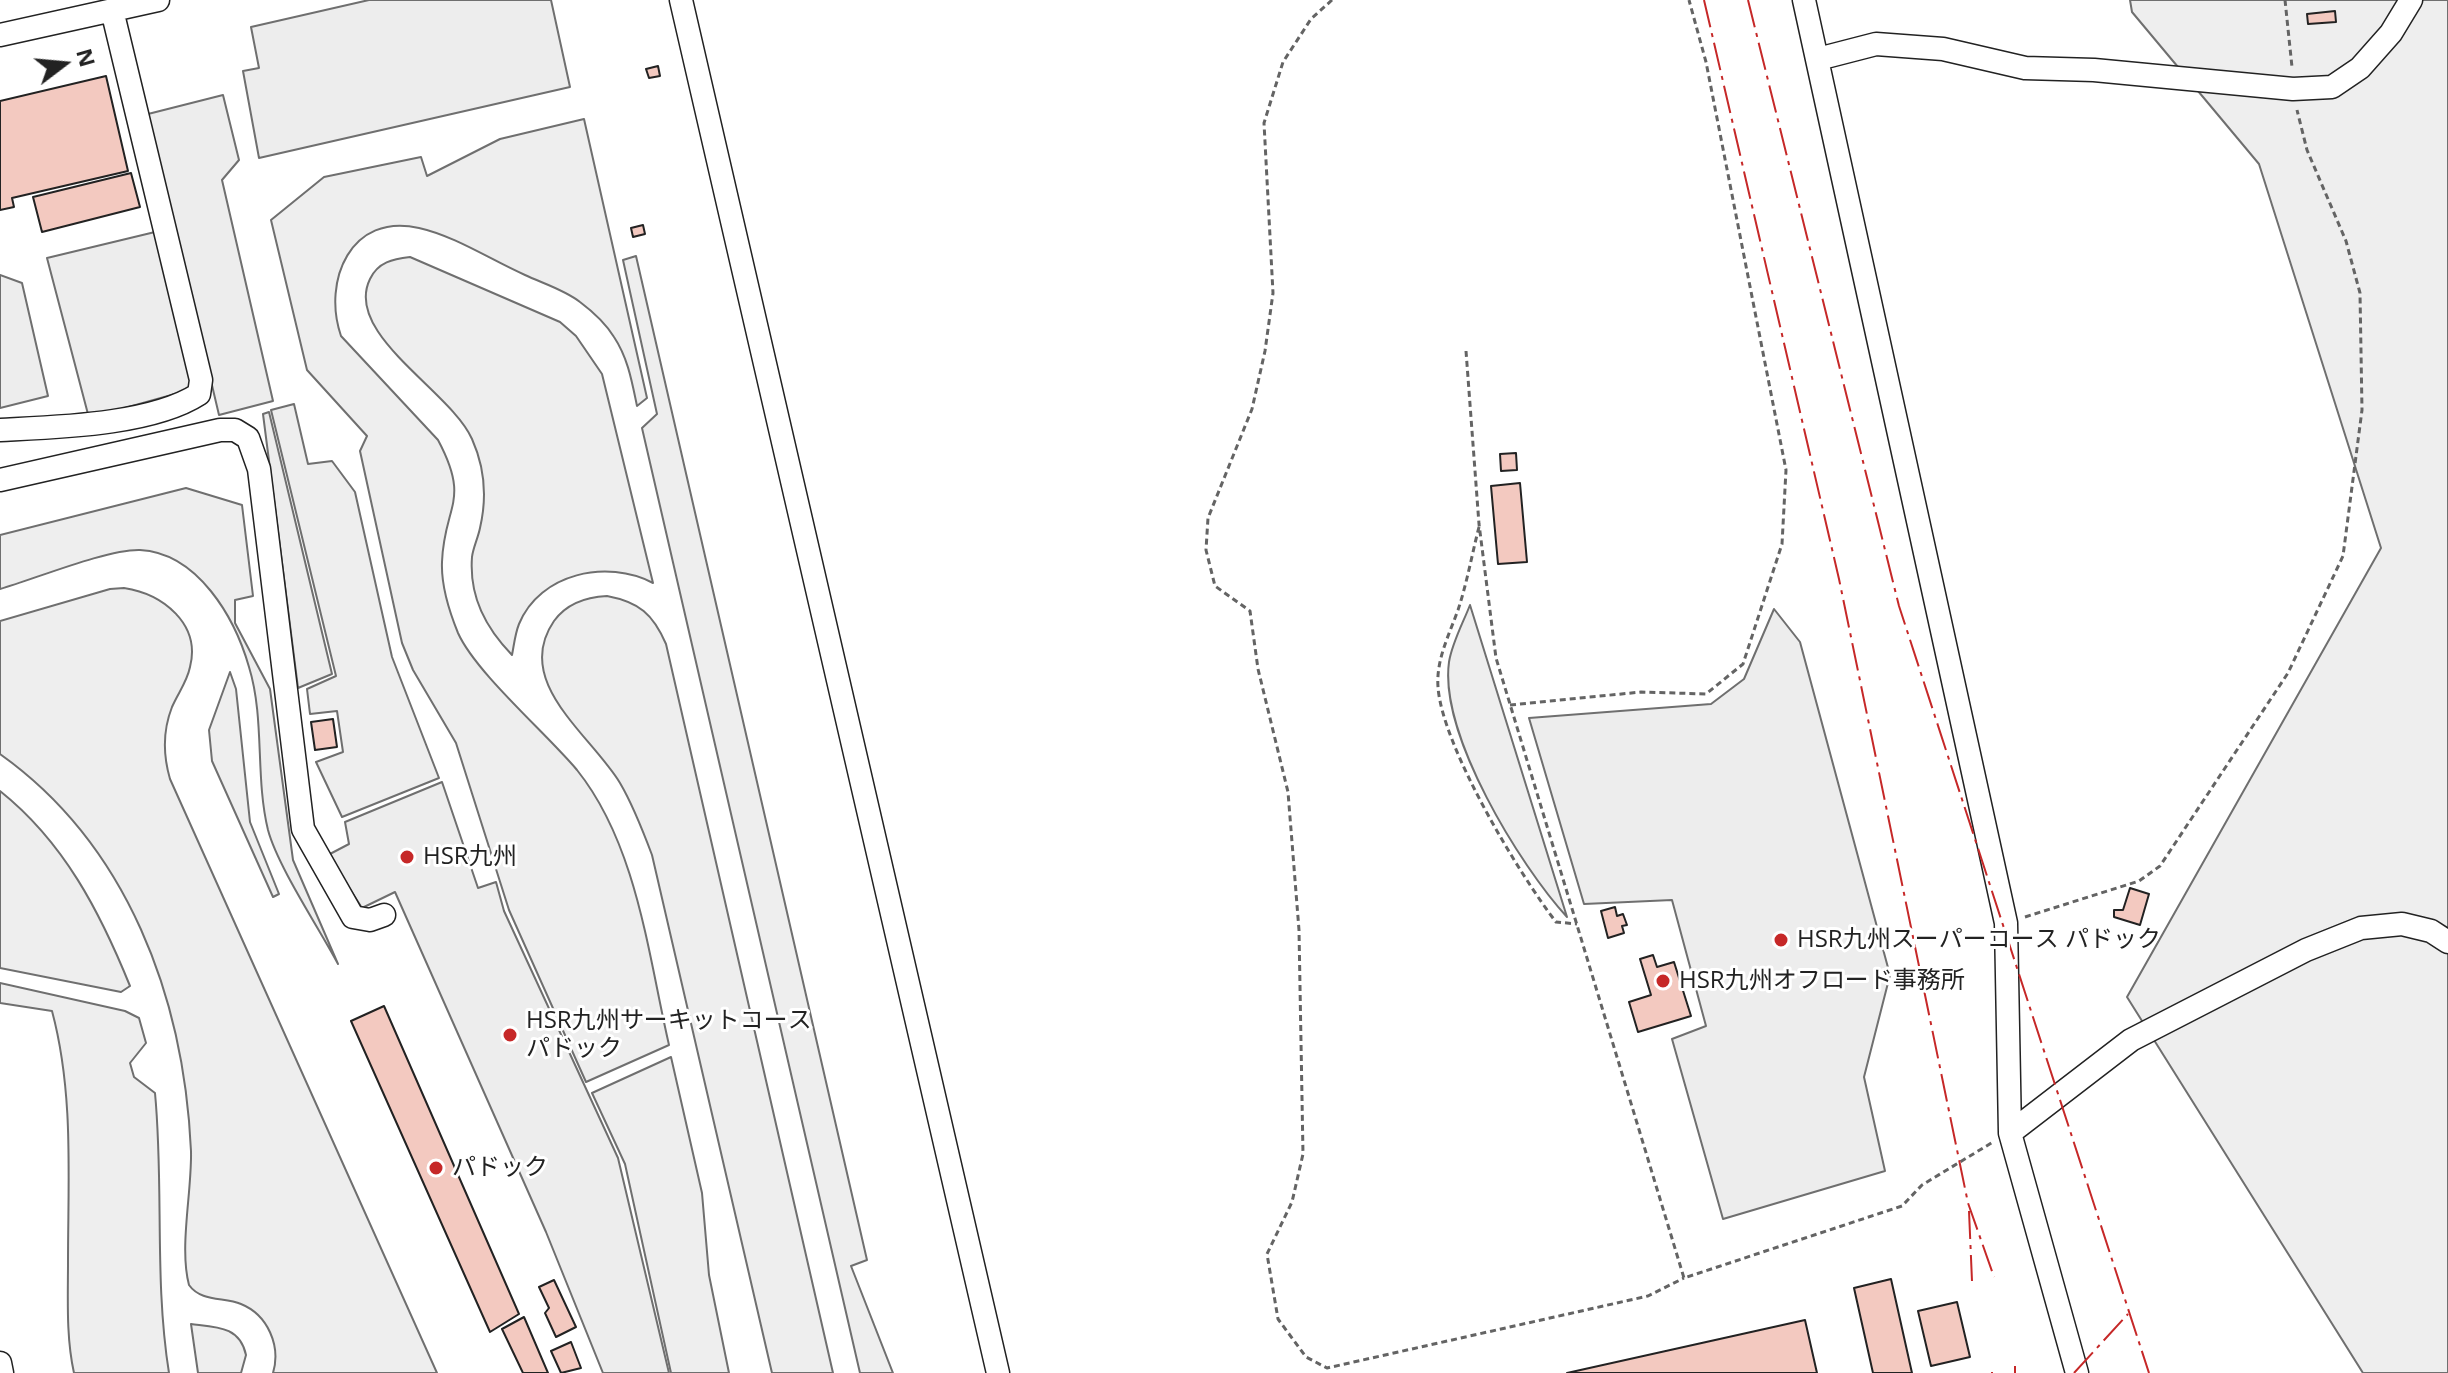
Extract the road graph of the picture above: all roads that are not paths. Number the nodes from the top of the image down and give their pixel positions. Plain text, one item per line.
1 (158, 0) edge
2 (681, 0) edge
3 (1804, 0) edge
4 (2411, 0) edge
5 (112, 10) junction
6 (0, 35) edge
7 (1818, 59) junction
8 (0, 430) edge
9 (0, 480) edge
10 (384, 915) dead end
11 (2448, 942) edge
12 (2010, 1133) junction
13 (0, 1363) edge
14 (2, 1373) edge
15 (998, 1373) edge
16 (2077, 1373) edge

1 - 5 street
2 - 15 street
3 - 7 street
4 - 7 street
5 - 6 street
5 - 8 street
7 - 12 street
9 - 10 street
11 - 12 street
12 - 16 street
13 - 14 street

